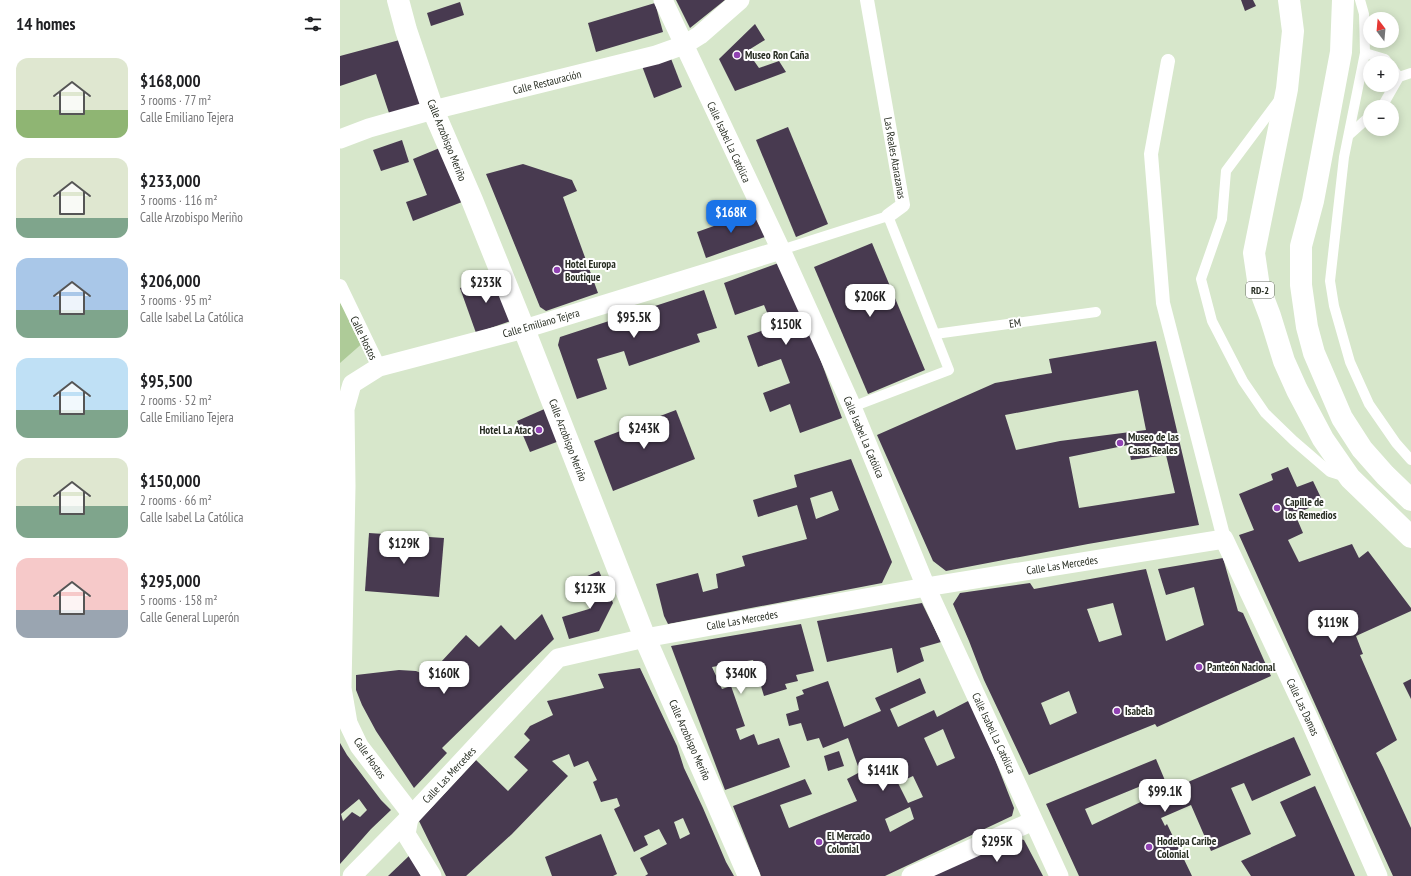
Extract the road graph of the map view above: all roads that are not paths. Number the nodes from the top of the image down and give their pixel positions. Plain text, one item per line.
1 (398, 0) edge
2 (663, 0) edge
3 (740, 0) edge
4 (867, 0) edge
5 (1289, 0) edge
6 (1343, 0) edge
7 (1360, 0) edge
8 (684, 46) junction
9 (1365, 53) junction
10 (1375, 56) edge
11 (1168, 61) dead end
12 (1411, 73) edge
13 (1399, 77) edge
14 (1287, 89) junction
15 (433, 110) junction
16 (1363, 122) edge
17 (1350, 134) junction
18 (340, 139) edge
19 (888, 216) junction
20 (781, 250) junction
21 (340, 286) edge
22 (1096, 312) dead end
23 (524, 329) junction
24 (935, 334) junction
25 (379, 367) junction
26 (852, 407) junction
27 (345, 409) joint
28 (1411, 460) edge
29 (1350, 478) junction
30 (343, 488) edge
31 (1411, 500) edge
32 (1411, 537) edge
33 (1224, 539) junction
34 (926, 587) junction
35 (645, 638) junction
36 (409, 818) junction
37 (1033, 821) junction
38 (352, 876) edge
39 (432, 876) edge
40 (749, 876) edge
41 (911, 876) edge
42 (1059, 876) edge
43 (1378, 876) edge

1 - 15 main road, Calle Arzobispo Meriño
2 - 8 street, Calle Isabel La Católica
3 - 8 street, Calle Restauración
4 - 19 street, Las Reales Atarazanas
5 - 14 main road, RD-2
6 - 31 main road
7 - 9 lane
8 - 15 street, Calle Restauración
8 - 20 street, Calle Isabel La Católica
9 - 10 lane
9 - 17 lane
11 - 33 street
12 - 13 lane
14 - 29 main road, RD-2
14 - 29 lane
15 - 18 street, Calle Restauración
15 - 23 main road, Calle Arzobispo Meriño
16 - 17 lane
17 - 28 lane
19 - 20 lane
19 - 24 lane
20 - 23 street, Calle Emiliano Tejera
20 - 26 street, Calle Isabel La Católica
21 - 25 street, Calle Hostos
22 - 24 lane, EM
23 - 25 street, Calle Emiliano Tejera
23 - 35 main road, Calle Arzobispo Meriño
24 - 26 lane
25 - 27 street, Calle Emiliano Tejera
26 - 34 street, Calle Isabel La Católica
27 - 30 street, Calle Hostos
29 - 32 main road, RD-2
30 - 36 street, Calle Hostos
33 - 34 street, Calle Las Mercedes
33 - 43 street, Calle Las Damas
34 - 35 street, Calle Las Mercedes
34 - 37 street, Calle Isabel La Católica
35 - 36 street, Calle Las Mercedes
35 - 40 main road, Calle Arzobispo Meriño
36 - 38 street, Calle Las Mercedes
36 - 39 street, Calle Hostos
37 - 41 street
37 - 42 street, Calle Isabel La Católica

